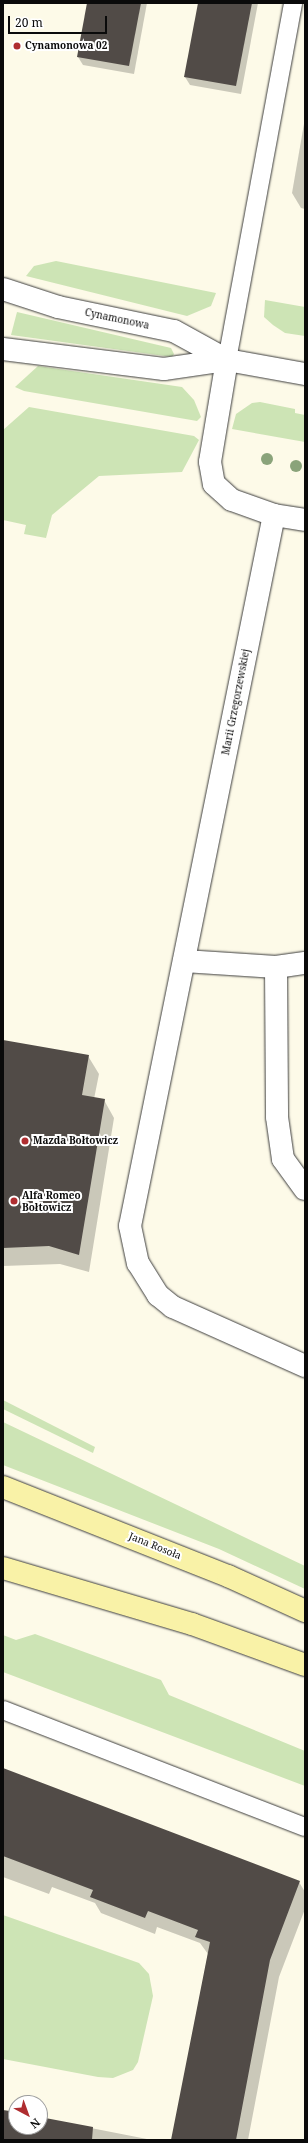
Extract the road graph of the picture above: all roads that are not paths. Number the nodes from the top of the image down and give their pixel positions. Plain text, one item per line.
1 (293, 3) edge
2 (3, 289) edge
3 (3, 349) edge
4 (226, 360) junction
5 (305, 374) edge
6 (274, 515) junction
7 (305, 520) edge
8 (184, 961) junction
9 (305, 963) edge
10 (276, 967) junction
11 (305, 1189) edge
12 (305, 1366) edge
13 (3, 1486) edge
14 (3, 1568) edge
15 (305, 1611) edge
16 (305, 1665) edge
17 (3, 1710) edge
18 (305, 1827) edge

1 - 4 lane
2 - 4 street, Cynamonowa
3 - 4 street, Cynamonowa
4 - 5 street, Cynamonowa
4 - 6 street
6 - 7 street
6 - 8 street, Marii Grzegorzewskiej
8 - 10 street
8 - 12 street, Marii Grzegorzewskiej
9 - 10 street
10 - 11 street
13 - 15 main road, Jana Rosoła
14 - 16 main road
17 - 18 lane

